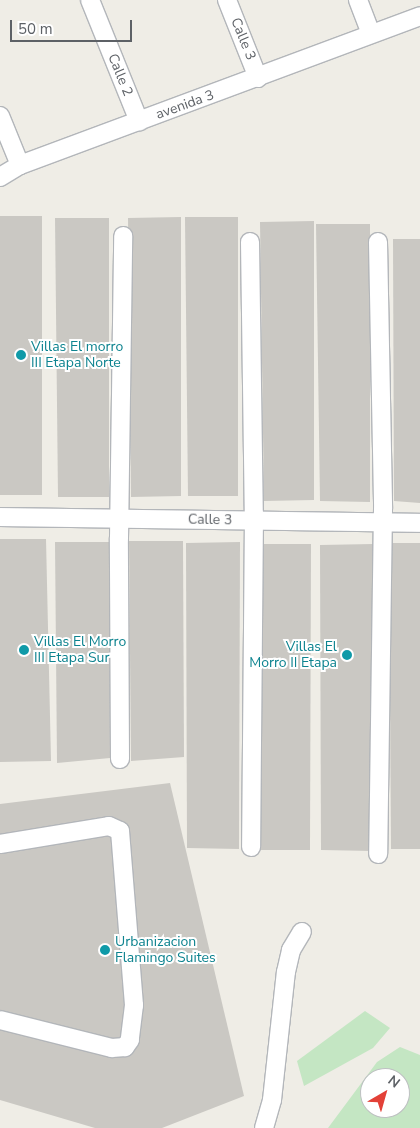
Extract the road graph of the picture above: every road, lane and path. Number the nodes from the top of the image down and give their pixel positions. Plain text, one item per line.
1 (90, 0) edge
2 (227, 0) edge
3 (358, 0) edge
4 (420, 16) edge
5 (370, 32) junction
6 (258, 78) junction
7 (0, 116) edge
8 (139, 121) junction
9 (20, 165) junction
10 (0, 177) edge
11 (123, 236) dead end
12 (250, 242) dead end
13 (378, 242) dead end
14 (0, 517) edge
15 (119, 519) junction
16 (254, 520) junction
17 (382, 523) junction
18 (420, 524) edge
19 (120, 759) dead end
20 (0, 844) edge
21 (251, 847) dead end
22 (378, 854) dead end
23 (302, 932) dead end
24 (0, 1020) edge
25 (264, 1128) edge

1 - 8 street, Calle 2
2 - 6 street, Calle 3
3 - 5 street
4 - 5 street, avenida 3
5 - 6 street, avenida 3
6 - 8 street, avenida 3
7 - 9 street
8 - 9 street, avenida 3
9 - 10 street, avenida 3
11 - 15 street
12 - 16 street
13 - 17 street
14 - 15 street, Calle 3
15 - 16 street, Calle 3
15 - 19 street
16 - 17 street, Calle 3
16 - 21 street
17 - 18 street, Calle 3
17 - 22 street
20 - 24 street
23 - 25 street

